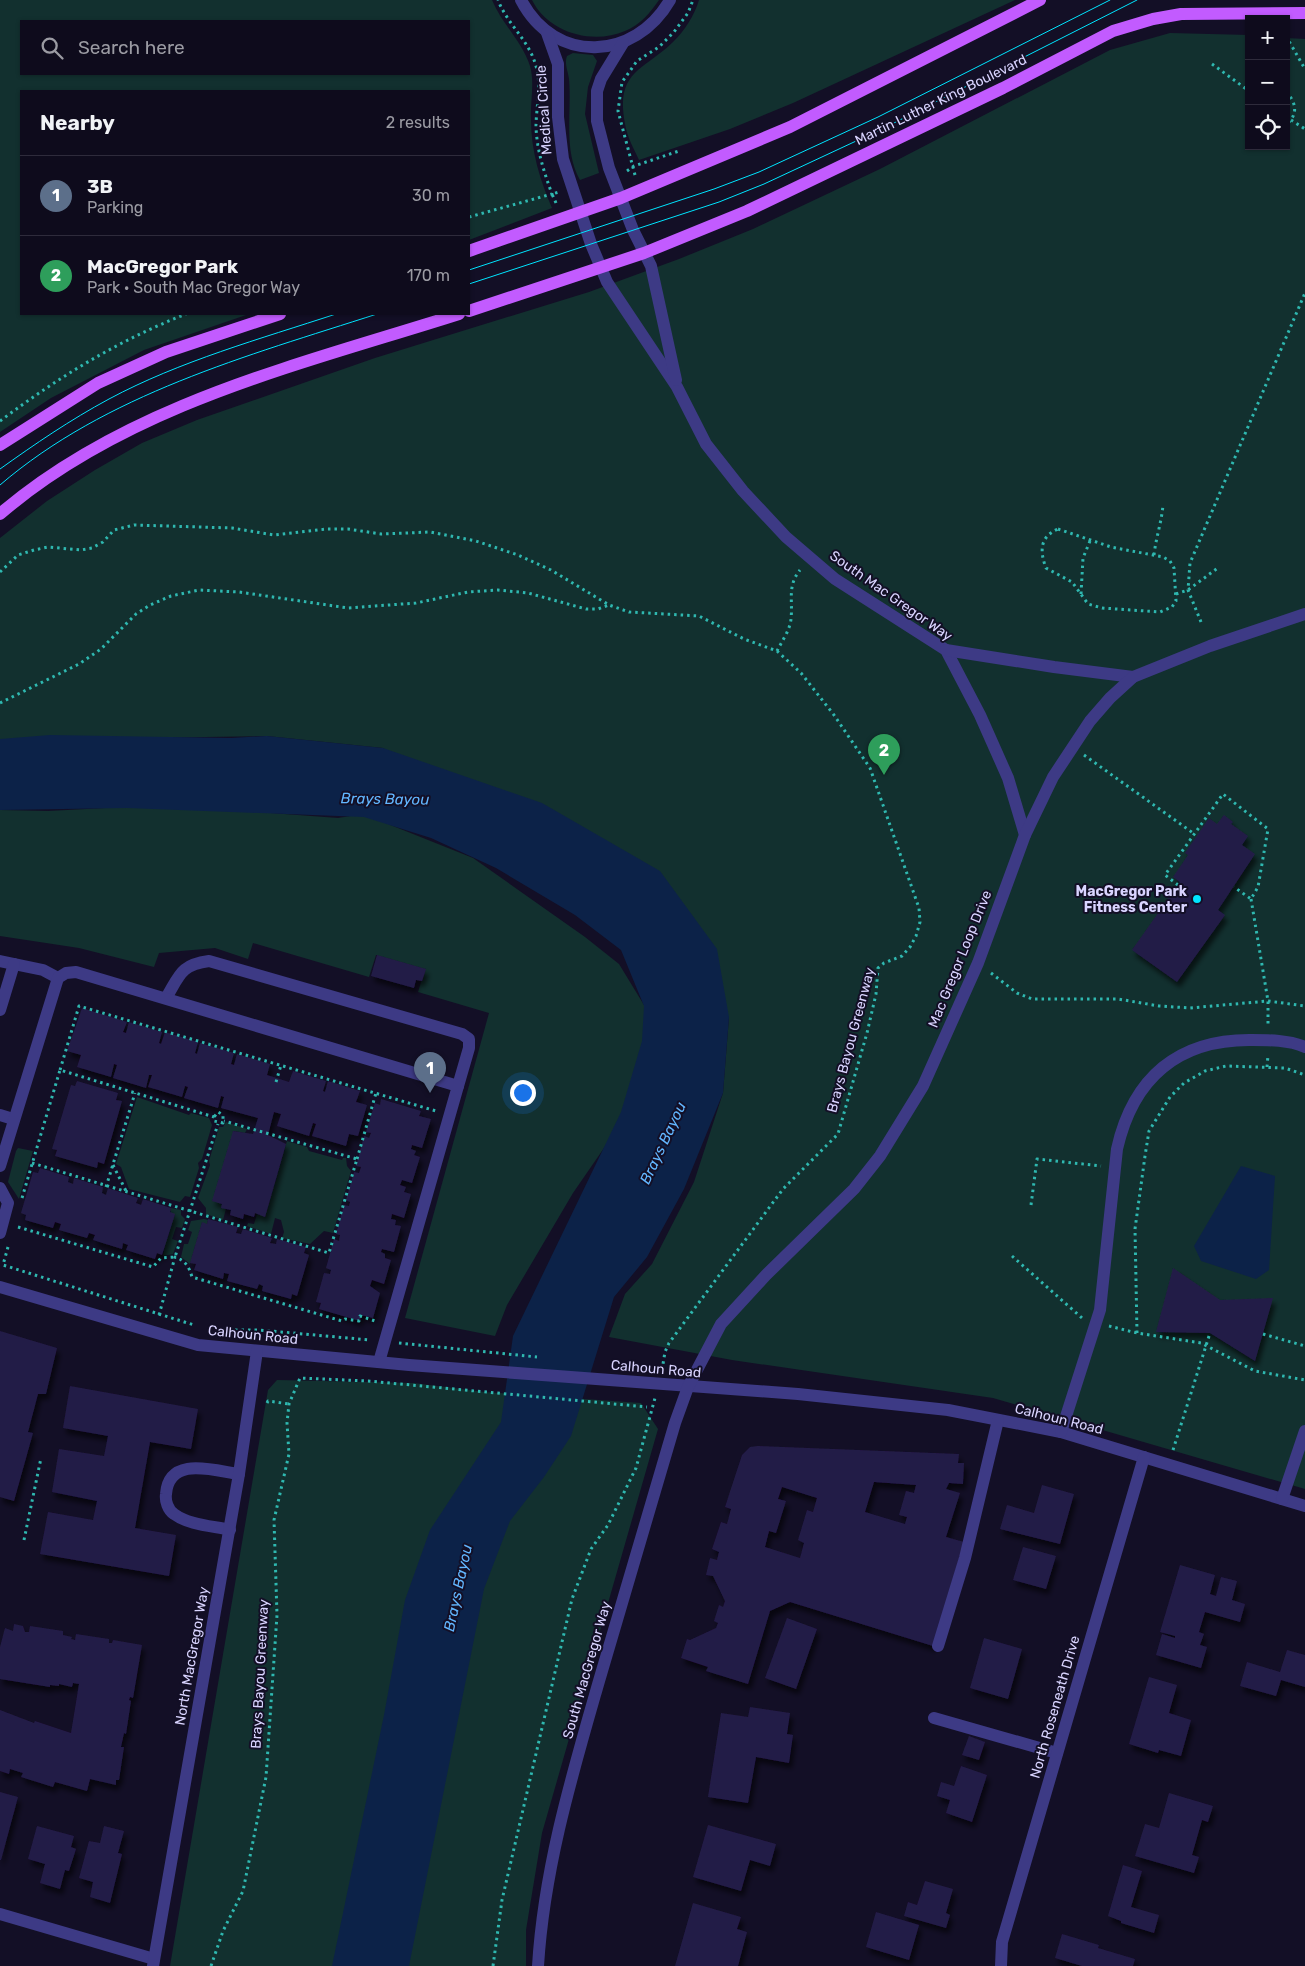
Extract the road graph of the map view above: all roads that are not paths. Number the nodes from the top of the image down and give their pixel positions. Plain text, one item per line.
1 (522, 0) edge
2 (670, 0) edge
3 (1040, 0) edge
4 (1305, 14) edge
5 (547, 33) junction
6 (623, 43) junction
7 (621, 198) junction
8 (580, 213) junction
9 (470, 251) edge
10 (644, 253) junction
11 (601, 268) junction
12 (471, 310) edge
13 (277, 315) edge
14 (456, 315) edge
15 (677, 387) junction
16 (0, 445) edge
17 (0, 514) edge
18 (1305, 614) edge
19 (946, 650) junction
20 (1133, 677) junction
21 (1024, 835) junction
22 (0, 961) edge
23 (14, 964) junction
24 (58, 978) junction
25 (166, 998) junction
26 (0, 1010) edge
27 (1305, 1047) edge
28 (458, 1086) junction
29 (0, 1115) edge
30 (13, 1119) junction
31 (0, 1166) edge
32 (0, 1188) edge
33 (0, 1232) edge
34 (0, 1287) edge
35 (257, 1351) junction
36 (380, 1362) junction
37 (688, 1387) junction
38 (998, 1420) junction
39 (1305, 1431) edge
40 (1061, 1432) junction
41 (1144, 1457) junction
42 (240, 1474) junction
43 (1282, 1499) junction
44 (1305, 1506) edge
45 (230, 1530) junction
46 (938, 1646) dead end
47 (934, 1718) dead end
48 (1057, 1753) junction
49 (0, 1914) edge
50 (154, 1962) edge
51 (538, 1966) edge
52 (1001, 1966) edge

1 - 5 street, Medical Circle
2 - 6 street, Medical Circle
3 - 7 main road
4 - 10 main road, Martin Luther King Boulevard
5 - 6 street, Medical Circle
5 - 8 street, Medical Circle
6 - 7 street, Medical Circle
7 - 8 main road
7 - 10 street, South Mac Gregor Way
8 - 9 main road
8 - 11 street, South Mac Gregor Way
10 - 11 main road, Martin Luther King Boulevard
10 - 15 street, South Mac Gregor Way
11 - 12 main road, Martin Luther King Boulevard
11 - 15 street, South Mac Gregor Way
13 - 16 main road
14 - 17 main road
15 - 19 street, South Mac Gregor Way
18 - 20 street, Mac Gregor Loop Drive
19 - 20 street
19 - 21 street, South Mac Gregor Way
20 - 21 street, Mac Gregor Loop Drive
21 - 37 street, Mac Gregor Loop Drive
22 - 23 street
23 - 24 street
23 - 26 street
24 - 25 street
24 - 30 street
25 - 28 street
25 - 28 street
27 - 40 street
28 - 36 street
29 - 30 street
30 - 31 street
32 - 33 street
34 - 35 street, Calhoun Road
35 - 36 street, Calhoun Road
35 - 42 street, North MacGregor Way
36 - 37 street, Calhoun Road
37 - 38 street, Calhoun Road
37 - 51 street, South MacGregor Way
38 - 40 street, Calhoun Road
38 - 46 street
39 - 43 street
40 - 41 street, Calhoun Road
41 - 43 street, Calhoun Road
41 - 48 street, North Roseneath Drive
42 - 45 street, North MacGregor Way
42 - 45 street
43 - 44 street, Calhoun Road
45 - 50 street, North MacGregor Way
47 - 48 street
48 - 52 street, North Roseneath Drive
49 - 50 street

